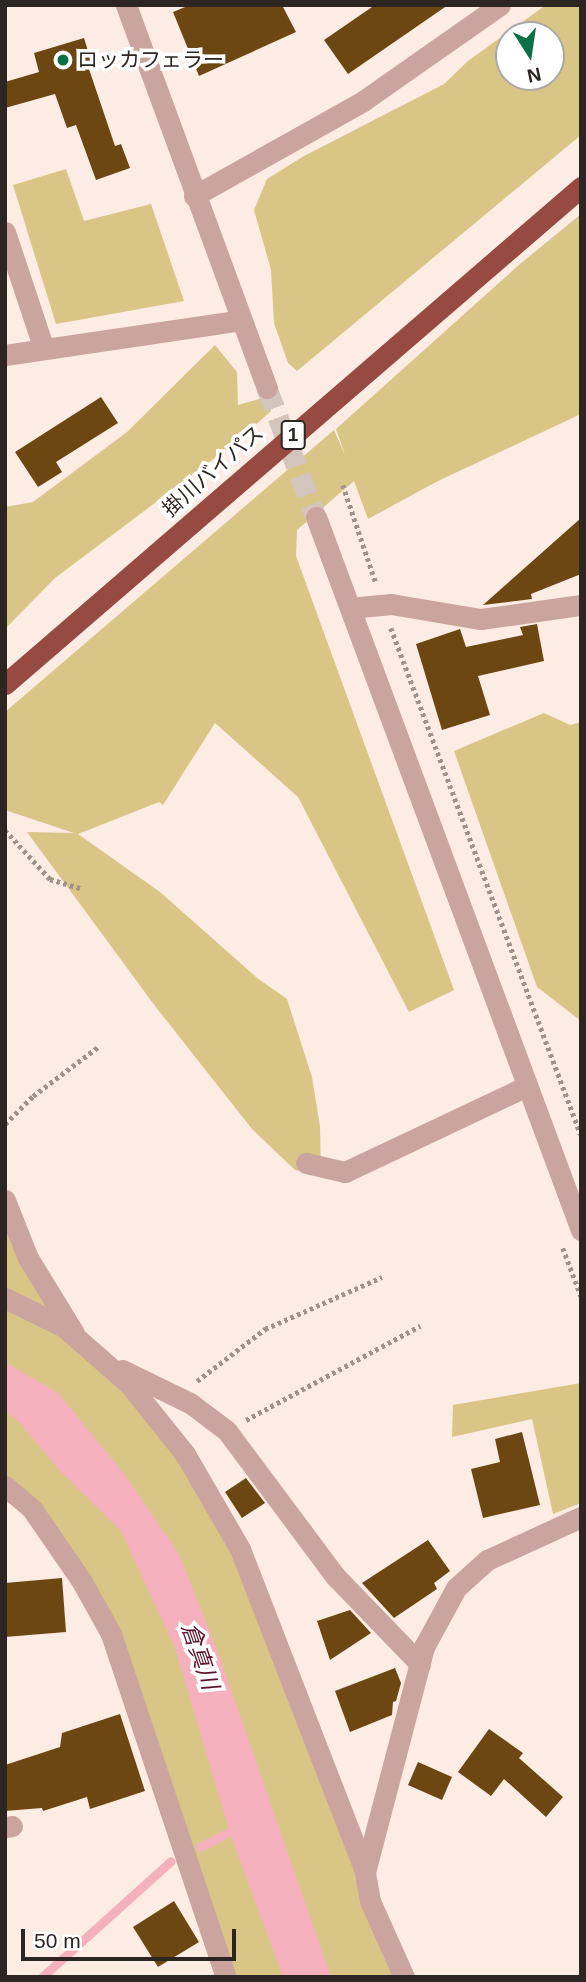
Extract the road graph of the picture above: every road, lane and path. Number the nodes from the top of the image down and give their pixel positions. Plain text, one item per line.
1 (126, 5) edge
2 (500, 5) edge
3 (581, 187) edge
4 (194, 196) junction
5 (5, 232) edge
6 (242, 320) junction
7 (44, 349) junction
8 (5, 355) edge
9 (267, 388) tunnel mouth
10 (343, 485) dead end
11 (316, 517) tunnel mouth
12 (383, 605) junction
13 (581, 605) edge
14 (350, 608) junction
15 (5, 684) edge
16 (5, 830) edge
17 (82, 889) dead end
18 (99, 1046) dead end
19 (527, 1086) junction
20 (5, 1124) edge
21 (581, 1135) edge
22 (306, 1164) dead end
23 (5, 1200) edge
24 (581, 1230) edge
25 (382, 1277) dead end
26 (5, 1298) edge
27 (420, 1326) dead end
28 (79, 1340) junction
29 (101, 1360) junction
30 (177, 1397) junction
31 (227, 1431) junction
32 (5, 1486) edge
33 (581, 1517) edge
34 (420, 1664) junction
35 (365, 1872) junction
36 (226, 1977) edge
37 (404, 1977) edge

1 - 4 street
2 - 4 street
3 - 15 highway, 掛川バイパス / 1
4 - 6 street
5 - 7 street
6 - 7 street
6 - 9 street
7 - 8 street
10 - 12 path
11 - 14 street
12 - 13 street
12 - 14 street
12 - 21 path
14 - 19 street
16 - 17 path
18 - 20 path
19 - 22 street
19 - 24 street
23 - 28 street
25 - 30 path
26 - 28 street
27 - 31 path
28 - 29 street
29 - 30 street
29 - 35 street
30 - 31 street
31 - 34 street
32 - 36 street
33 - 34 street
34 - 35 street
35 - 37 street

